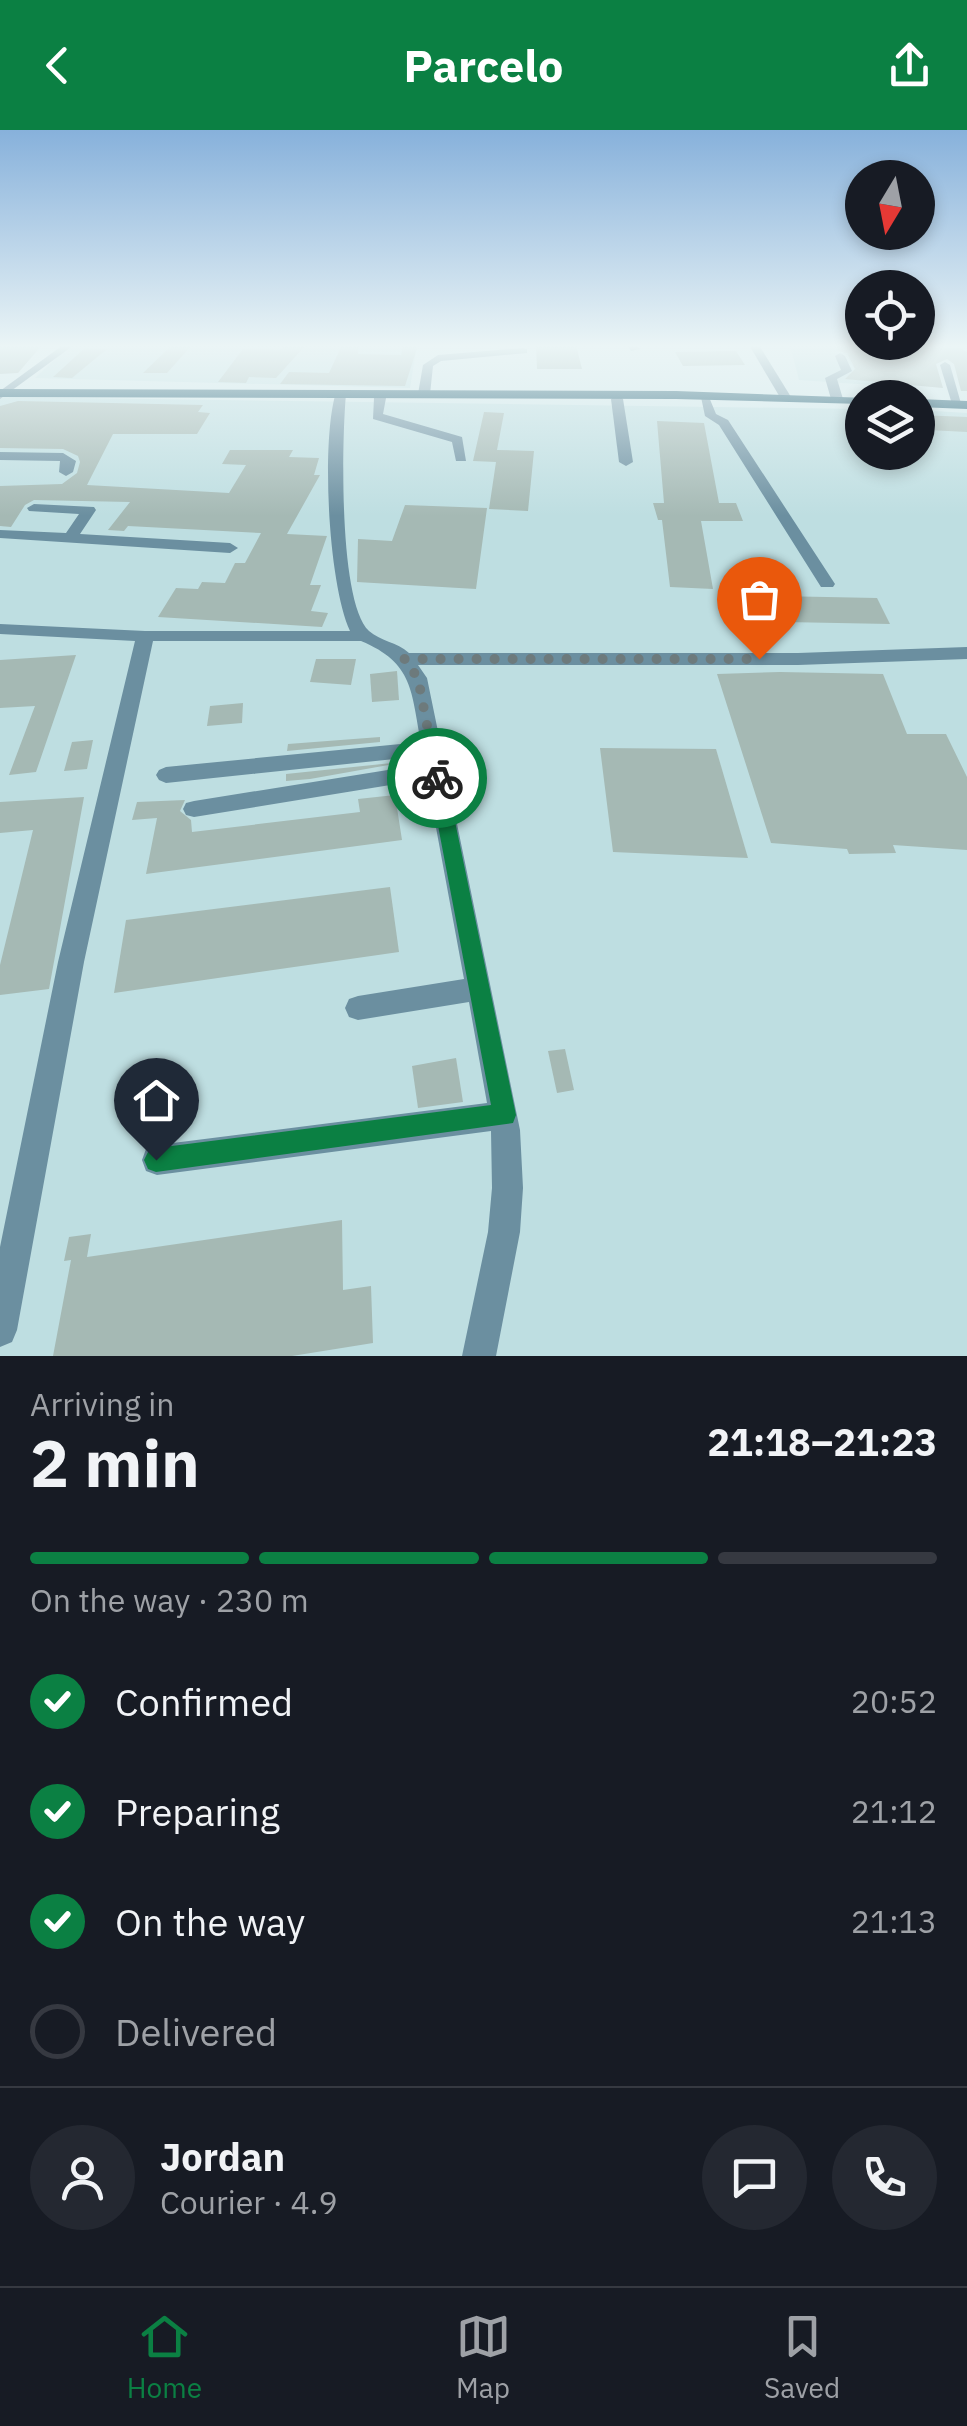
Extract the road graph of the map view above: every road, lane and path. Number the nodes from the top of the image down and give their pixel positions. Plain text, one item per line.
1 (340, 402) edge
2 (379, 402) edge
3 (618, 402) edge
4 (706, 402) edge
5 (935, 405) edge
6 (964, 406) edge
7 (0, 456) edge
8 (461, 458) dead end
9 (626, 462) dead end
10 (66, 472) dead end
11 (34, 508) dead end
12 (0, 534) edge
13 (70, 538) junction
14 (230, 548) dead end
15 (827, 584) dead end
16 (0, 629) edge
17 (145, 636) junction
18 (363, 636) junction
19 (967, 653) edge
20 (404, 659) junction
21 (434, 759) junction
22 (166, 776) dead end
23 (194, 808) dead end
24 (480, 988) junction
25 (358, 1008) dead end
26 (504, 1115) junction
27 (156, 1160) dead end
28 (0, 1330) edge
29 (480, 1356) edge

1 - 18 street
2 - 8 street
3 - 9 street
4 - 15 street
5 - 6 main road
7 - 10 street
11 - 13 street
12 - 13 street
13 - 14 street
16 - 17 street
17 - 18 street
17 - 28 street
18 - 20 street
19 - 20 street
20 - 21 street
21 - 22 street
21 - 23 street
21 - 24 street
24 - 25 street
24 - 26 street
26 - 27 street
26 - 29 street

